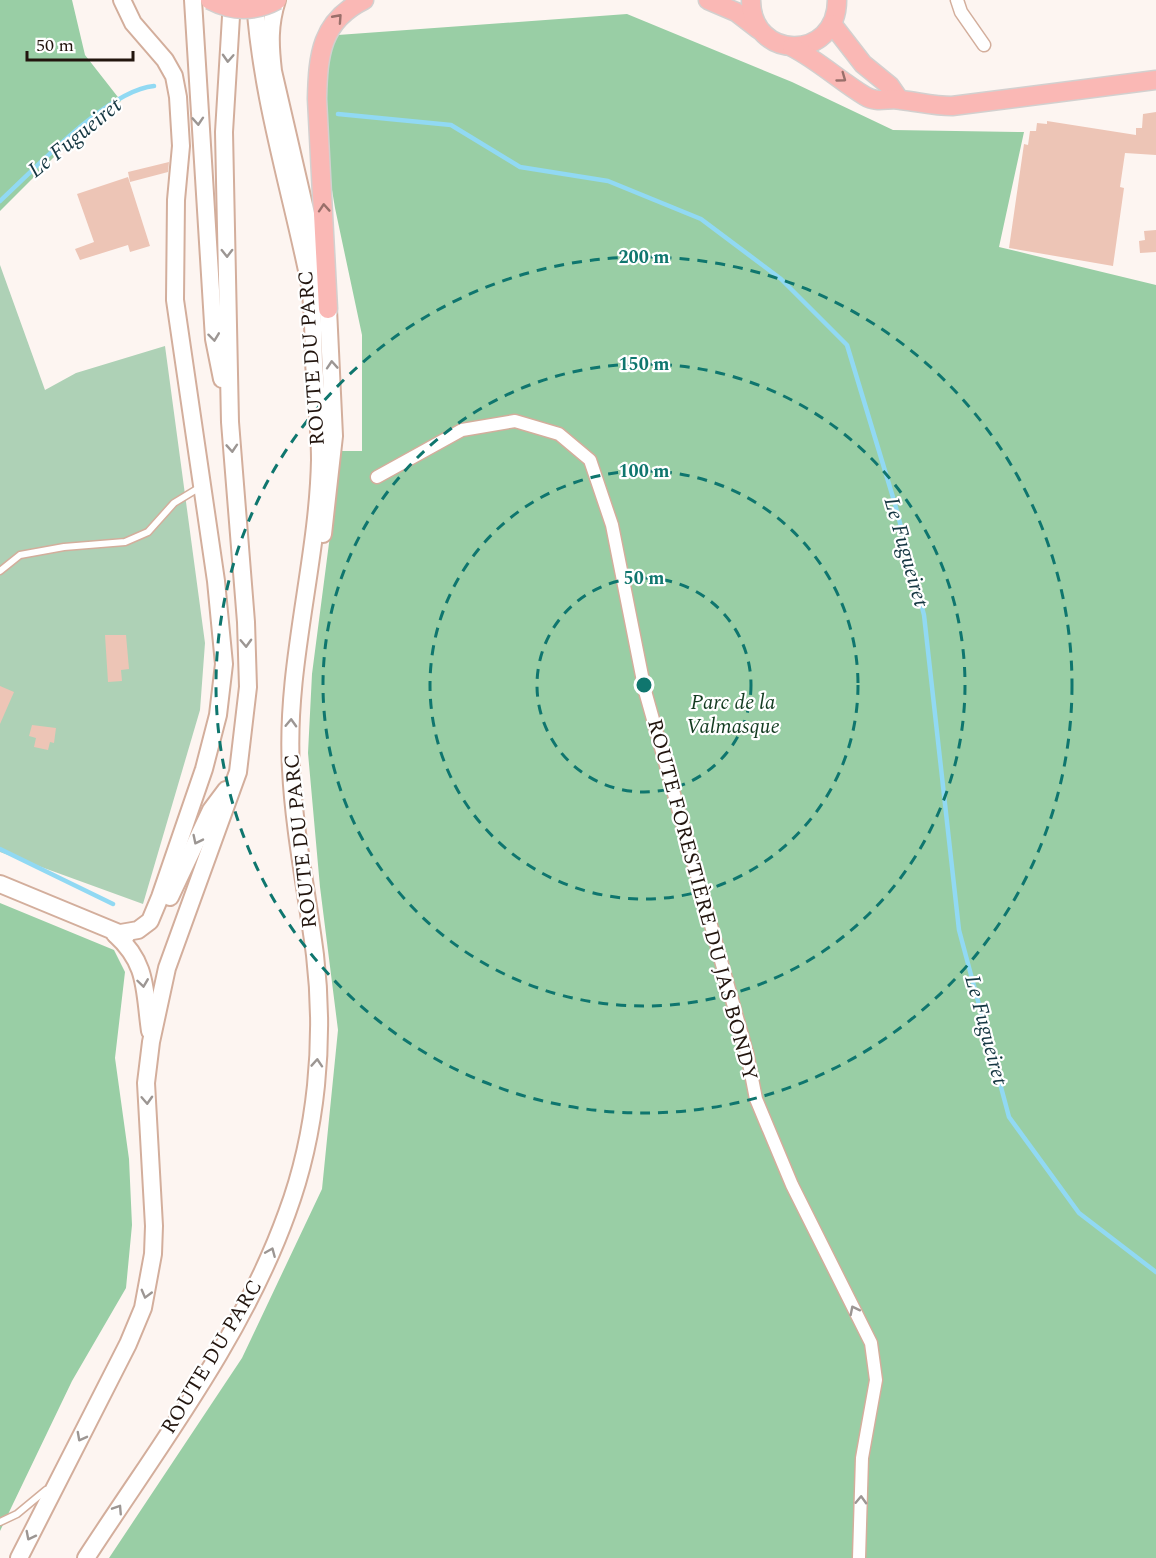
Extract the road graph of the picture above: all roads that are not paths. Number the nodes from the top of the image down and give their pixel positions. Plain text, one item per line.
1 (122, 0) edge
2 (193, 0) edge
3 (210, 0) edge
4 (232, 0) edge
5 (255, 0) edge
6 (277, 0) edge
7 (364, 0) edge
8 (708, 0) edge
9 (751, 0) edge
10 (837, 0) edge
11 (957, 0) edge
12 (832, 24) junction
13 (760, 30) junction
14 (984, 45) dead end
15 (792, 47) junction
16 (1156, 80) edge
17 (899, 99) junction
18 (327, 309) junction
19 (230, 422) junction
20 (377, 477) dead end
21 (202, 486) junction
22 (0, 571) edge
23 (307, 588) junction
24 (238, 772) junction
25 (0, 884) edge
26 (116, 934) junction
27 (151, 1042) junction
28 (59, 1477) junction
29 (0, 1522) edge
30 (19, 1558) edge
31 (86, 1558) edge
32 (859, 1558) edge

1 - 21 main road
2 -> 19 main road
3 - 6 main road, bridge
4 -> 19 main road
5 - 23 main road, ROUTE DU PARC
6 - 18 main road
18 -> 7 main road
8 - 13 main road
9 - 13 main road
10 - 12 main road
11 - 14 street
12 - 15 main road
12 - 17 main road
13 - 15 main road
15 -> 17 main road
16 - 17 main road
23 -> 18 main road
19 -> 24 main road
32 -> 20 street, ROUTE FORESTIÈRE DU JAS BONDY
21 - 22 lane
21 - 26 main road
31 -> 23 main road, ROUTE DU PARC
24 -> 26 main road
24 - 27 main road
25 - 26 main road
26 -> 27 main road
27 -> 28 main road
28 - 29 lane
28 -> 30 main road

